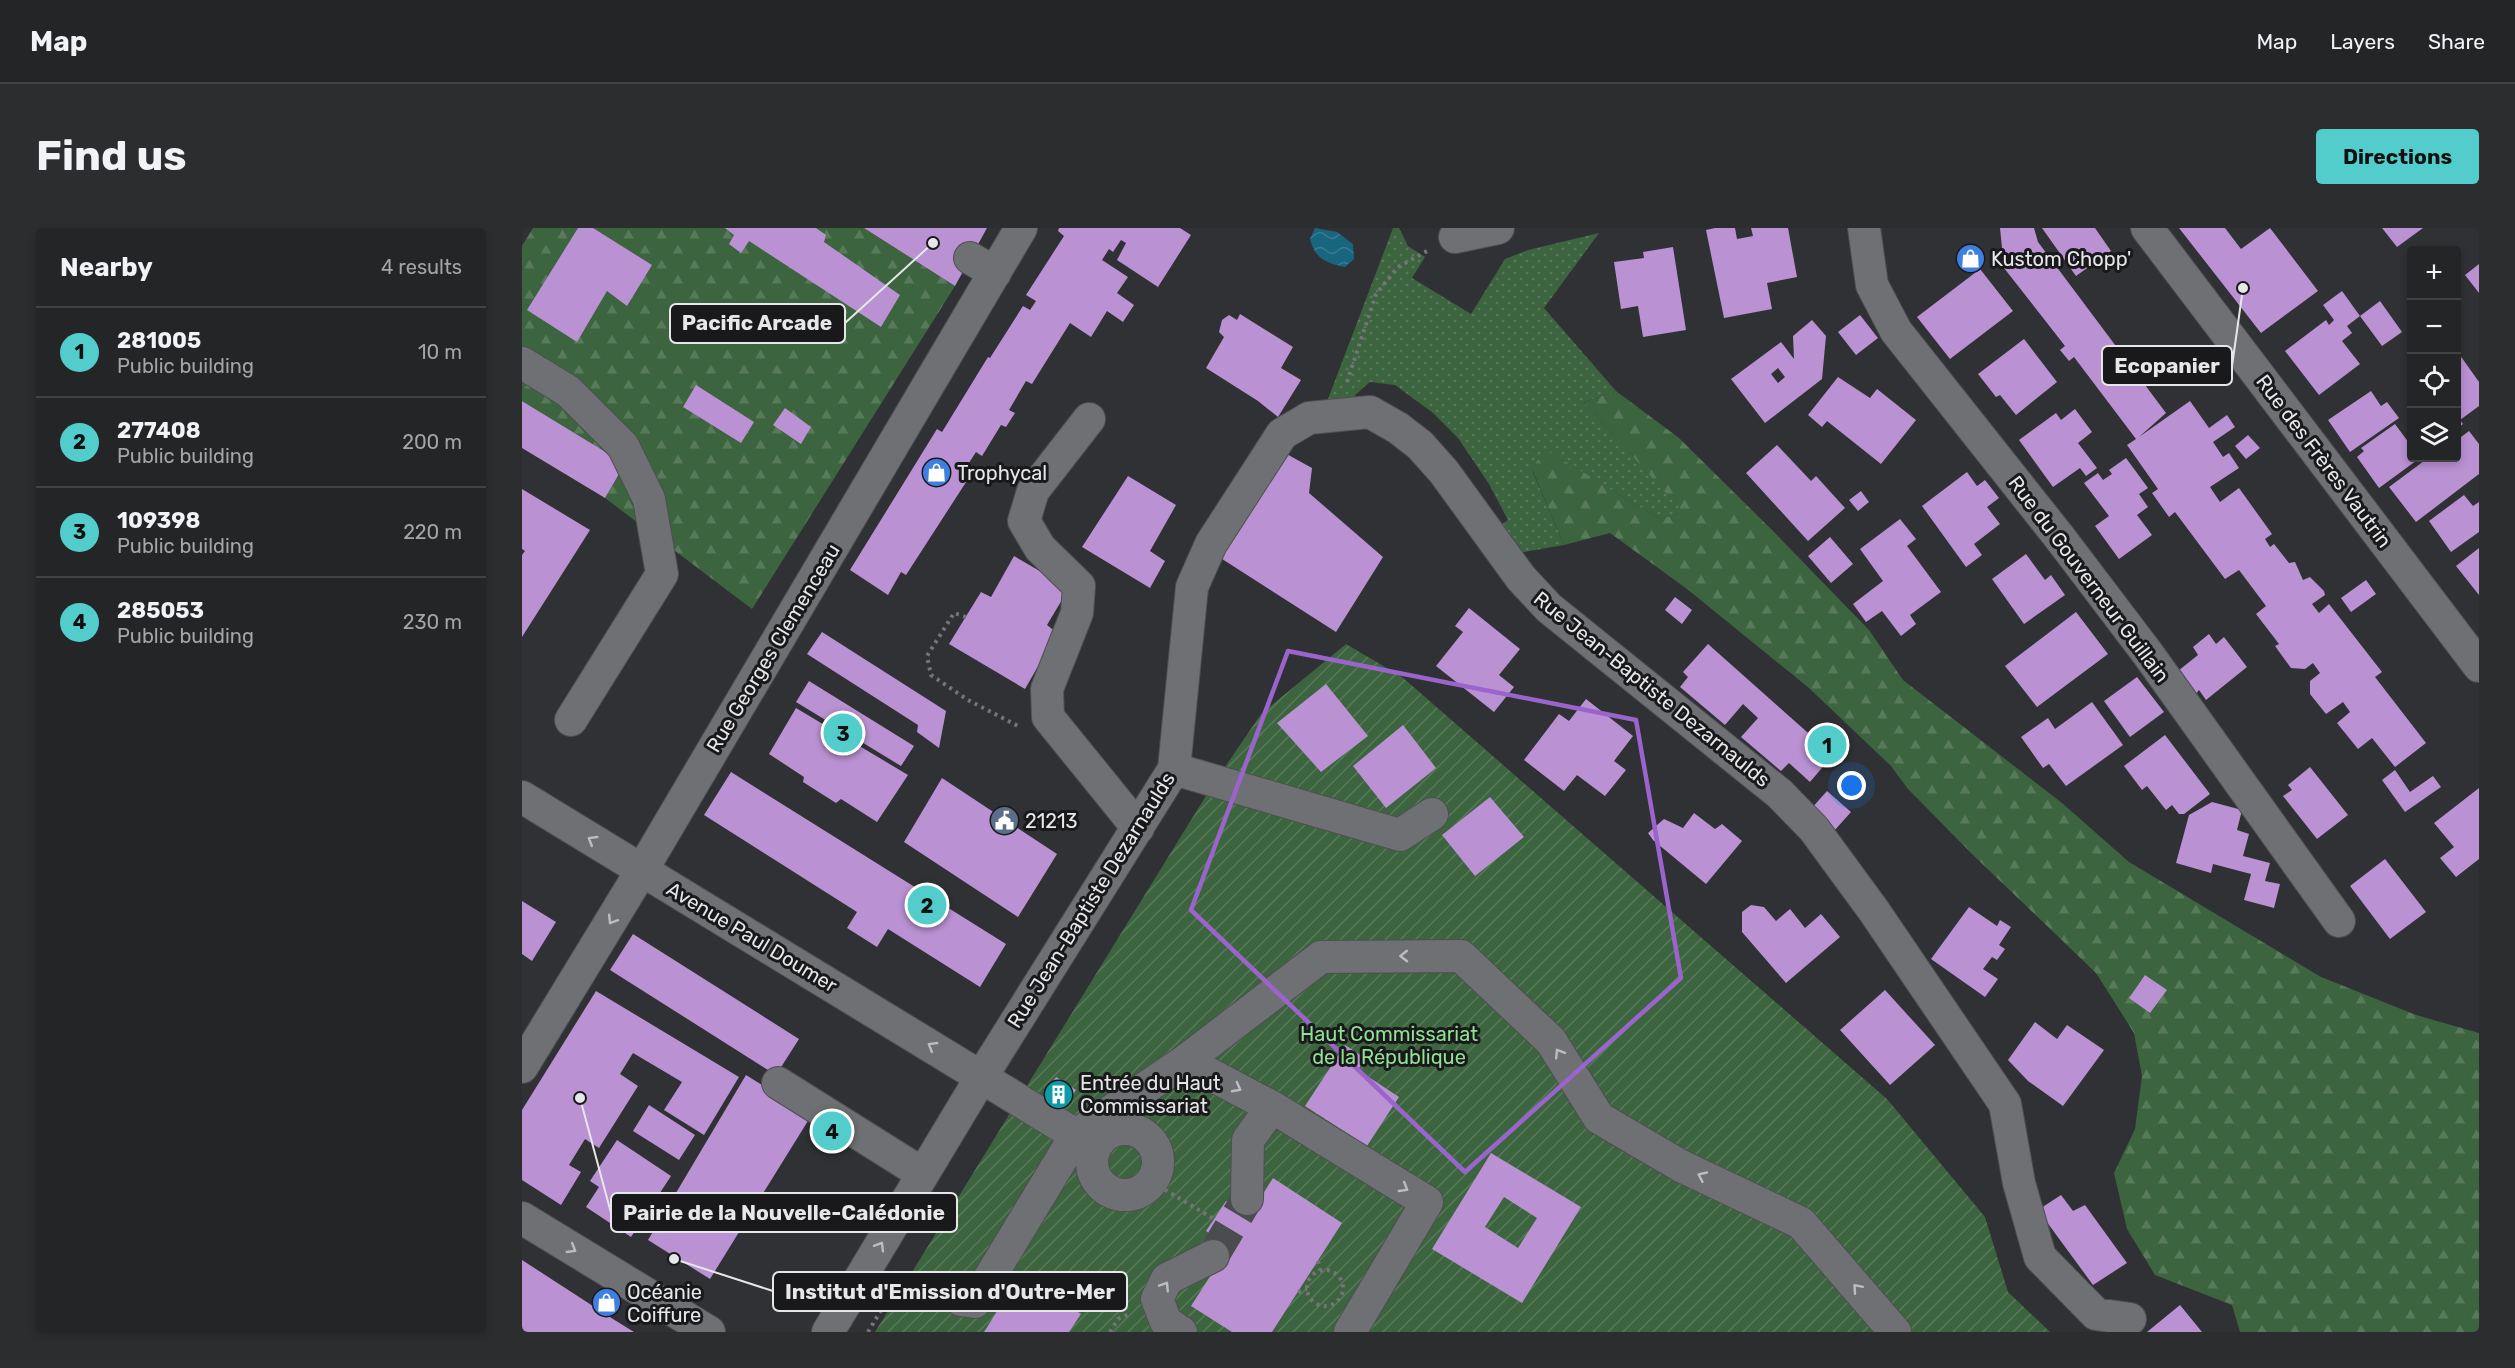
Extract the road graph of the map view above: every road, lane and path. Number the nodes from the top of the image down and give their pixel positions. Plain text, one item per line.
1 (1022, 228) edge
2 (1498, 228) edge
3 (1864, 228) edge
4 (2147, 228) edge
5 (1455, 237) joint
6 (522, 363) edge
7 (1336, 414) junction
8 (1089, 419) dead end
9 (966, 617) dead end
10 (2479, 666) edge
11 (1048, 717) junction
12 (571, 720) dead end
13 (1174, 769) junction
14 (522, 797) edge
15 (1432, 814) dead end
16 (1138, 828) junction
17 (642, 870) junction
18 (2339, 921) dead end
19 (1185, 1061) junction
20 (522, 1066) edge
21 (982, 1076) junction
22 (778, 1083) dead end
23 (1272, 1107) junction
24 (1085, 1142) junction
25 (923, 1174) junction
26 (1152, 1182) junction
27 (1247, 1199) tunnel mouth
28 (522, 1218) edge
29 (1214, 1219) dead end
30 (1213, 1256) tunnel mouth
31 (1318, 1261) dead end
32 (1320, 1270) junction
33 (1307, 1288) junction
34 (1298, 1292) dead end
35 (961, 1300) dead end
36 (2130, 1319) dead end
37 (709, 1332) edge
38 (828, 1332) edge
39 (1181, 1332) edge
40 (1350, 1332) edge
41 (1895, 1332) edge

1 - 17 street, Rue Georges Clemenceau
2 - 5 street
3 - 18 street, Rue du Gouverneur Guillain
4 - 10 street, Rue des Frères Vautrin
5 - 7 path
6 - 12 street
7 - 13 street, Rue Jean-Baptiste Dezarnaulds
7 - 36 street, Rue Jean-Baptiste Dezarnaulds
8 - 11 street
9 - 11 path
11 - 16 street
13 - 15 street
13 - 16 street, Rue Jean-Baptiste Dezarnaulds
17 -> 14 street, Avenue Paul Doumer
16 - 21 street, Rue Jean-Baptiste Dezarnaulds
17 -> 20 street, Rue Georges Clemenceau
21 -> 17 street, Avenue Paul Doumer
19 -> 23 street
19 - 24 street
41 -> 19 street
21 - 24 street, Avenue Paul Doumer
21 - 25 street, Rue Jean-Baptiste Dezarnaulds
22 - 25 street
23 - 27 street
23 -> 40 street
24 - 26 street
24 - 26 street
24 - 35 street
38 -> 25 street, Rue Jean-Baptiste Dezarnaulds
26 - 29 path
28 -> 37 street
39 -> 30 street
31 - 32 path
32 - 33 path
32 - 33 path
33 - 34 path

